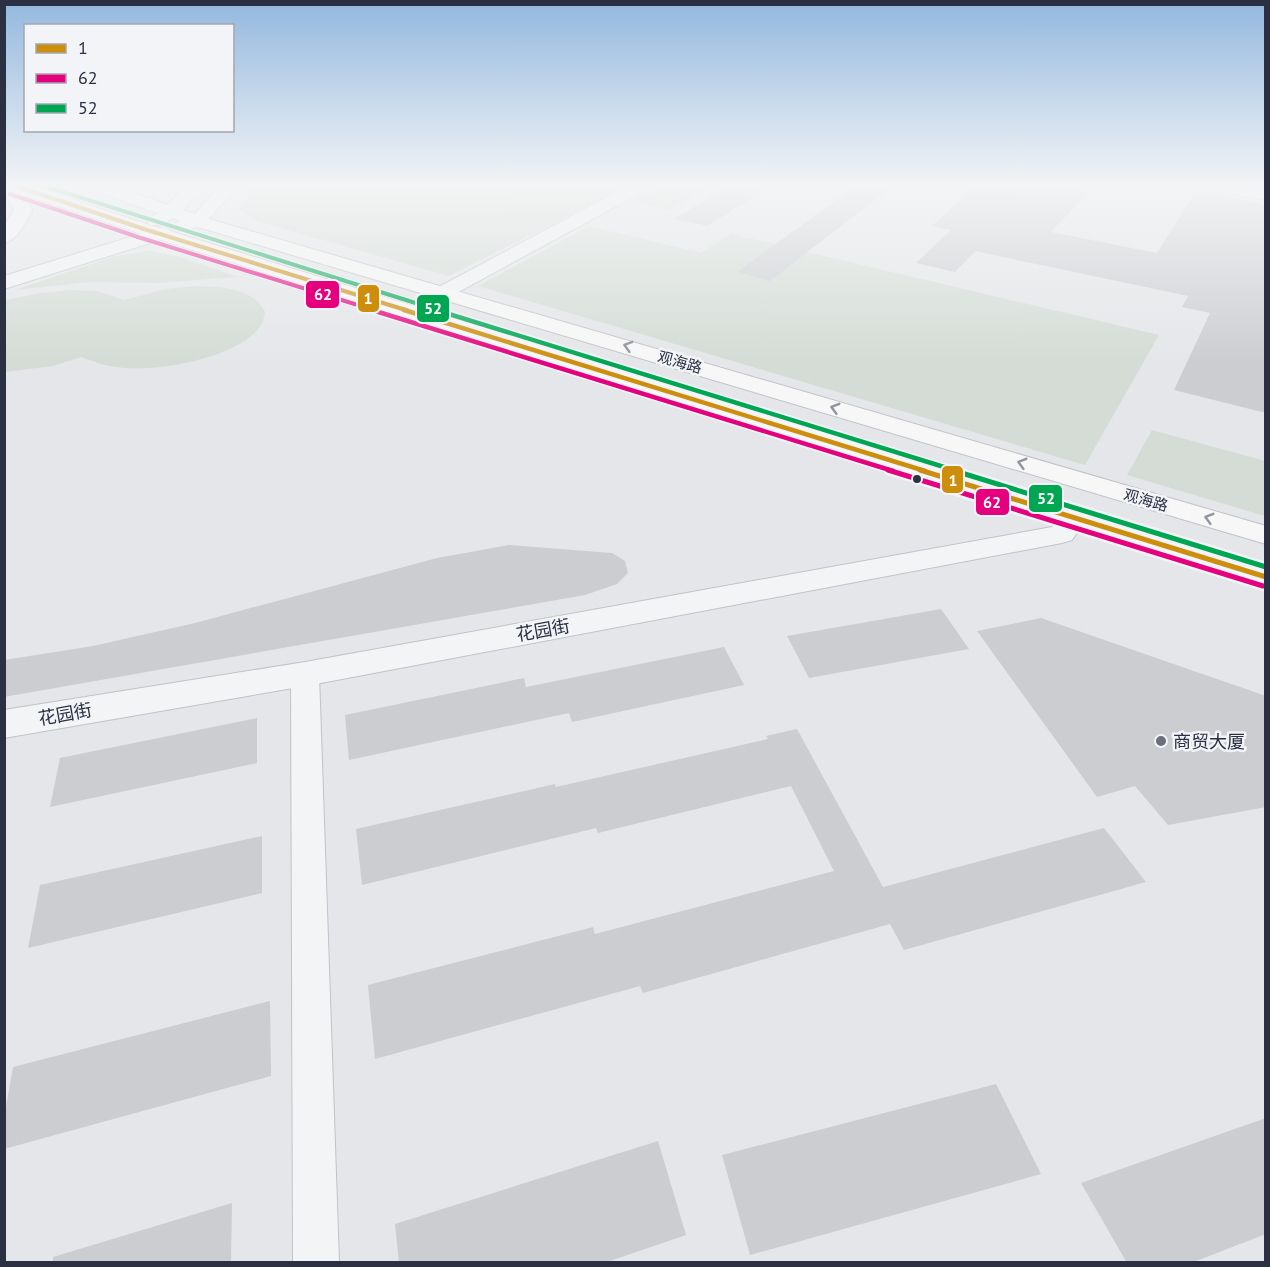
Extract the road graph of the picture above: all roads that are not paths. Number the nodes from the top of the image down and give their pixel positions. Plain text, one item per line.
1 (97, 244) edge
2 (108, 244) edge
3 (219, 244) edge
4 (278, 244) edge
5 (533, 244) edge
6 (4, 273) edge
7 (4, 283) edge
8 (444, 292) junction
9 (1073, 518) junction
10 (1266, 535) edge
11 (1266, 577) edge
12 (305, 674) junction
13 (4, 724) edge
14 (316, 1263) edge

1 - 6 street
2 - 7 street
3 - 9 main road, 观海路
4 - 8 main road, 观海路
5 - 8 street
10 -> 8 main road, 观海路
9 - 11 main road, 观海路
9 - 12 street, 花园街
12 - 13 street, 花园街
12 - 14 street

